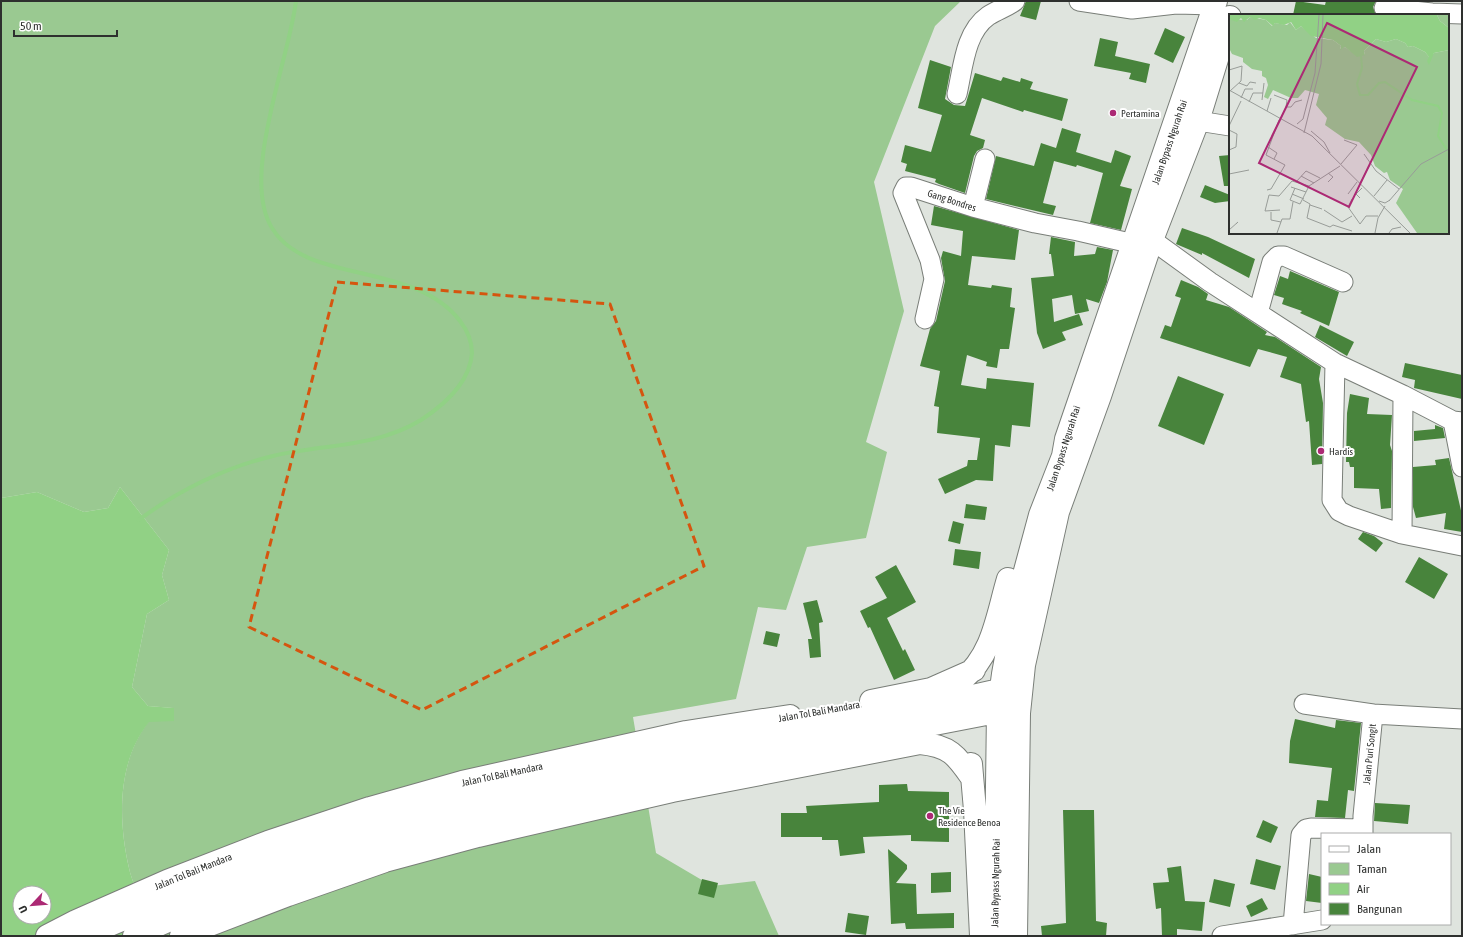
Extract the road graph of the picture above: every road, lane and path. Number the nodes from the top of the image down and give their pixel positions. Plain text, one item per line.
1 (1015, 1) edge
2 (1079, 1) edge
3 (1225, 8) edge
4 (1384, 8) dead end
5 (1462, 14) edge
6 (957, 94) dead end
7 (1198, 121) junction
8 (1229, 126) edge
9 (985, 159) dead end
10 (973, 207) junction
11 (1151, 246) junction
12 (1343, 282) dead end
13 (1258, 314) junction
14 (925, 319) dead end
15 (1335, 363) junction
16 (1403, 395) junction
17 (1458, 422) edge
18 (1066, 439) junction
19 (1462, 467) edge
20 (1402, 534) junction
21 (1462, 546) edge
22 (974, 670) junction
23 (1010, 699) junction
24 (1304, 704) dead end
25 (1373, 714) junction
26 (917, 718) junction
27 (1462, 719) edge
28 (801, 739) junction
29 (674, 741) junction
30 (972, 778) junction
31 (678, 785) junction
32 (1363, 832) edge
33 (1321, 920) edge
34 (1292, 924) junction
35 (47, 936) edge
36 (84, 936) edge
37 (134, 936) edge
38 (181, 936) edge
39 (980, 936) edge
40 (995, 936) edge
41 (1016, 936) edge
42 (1222, 936) edge

1 - 6 street
2 - 3 street
3 - 7 highway, Jalan Bypass Ngurah Rai
3 - 11 highway, Jalan Bypass Ngurah Rai
4 - 5 street
7 - 8 street
7 - 11 highway, Jalan Bypass Ngurah Rai
9 - 10 street
10 - 11 street, Gang Bondres
10 - 14 street, Gang Bondres
11 - 13 street
11 - 18 highway, Jalan Bypass Ngurah Rai
11 - 23 highway, Jalan Bypass Ngurah Rai
12 - 13 street
13 - 15 street
15 - 16 street
15 - 20 street
16 - 17 street
16 - 20 street
17 - 19 street
18 - 22 highway, Jalan Tol Bali Mandara
18 - 23 highway, Jalan Bypass Ngurah Rai
20 - 21 street
22 - 26 highway, Jalan Tol Bali Mandara
22 - 29 highway, Jalan Tol Bali Mandara
23 - 26 highway, Jalan Tol Bali Mandara
23 - 40 highway, Jalan Bypass Ngurah Rai
23 - 41 highway, Jalan Bypass Ngurah Rai
24 - 25 street
25 - 27 street, Jalan Puri Songit
25 - 32 street, Jalan Puri Songit
26 - 28 highway, Jalan Tol Bali Mandara
26 - 30 highway, Jalan Tol Bali Mandara
28 - 29 highway, Jalan Tol Bali Mandara
28 - 31 highway, Jalan Tol Bali Mandara
29 - 35 highway, Jalan Tol Bali Mandara
29 - 36 highway, Jalan Tol Bali Mandara
30 - 31 highway, Jalan Tol Bali Mandara
30 - 39 highway, Jalan Tol Bali Mandara
31 - 37 highway, Jalan Tol Bali Mandara
31 - 38 highway, Jalan Tol Bali Mandara
32 - 34 street
33 - 34 street
34 - 42 street

